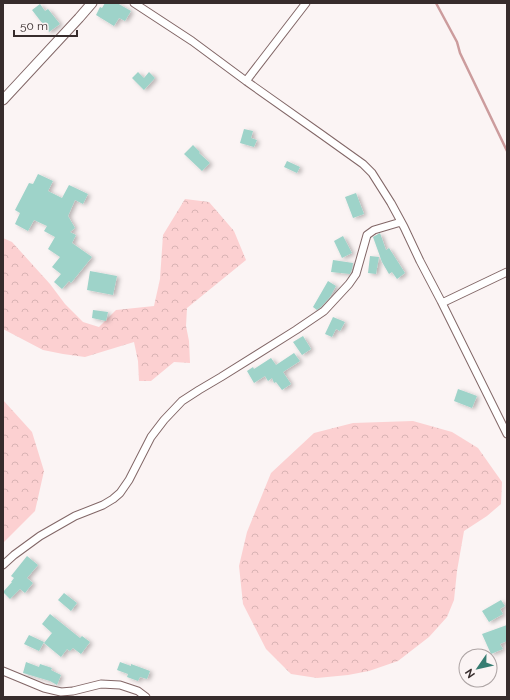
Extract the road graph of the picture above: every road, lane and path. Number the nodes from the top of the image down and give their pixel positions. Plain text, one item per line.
1 (92, 3) edge
2 (134, 3) edge
3 (306, 3) edge
4 (246, 81) junction
5 (3, 100) edge
6 (401, 222) junction
7 (507, 272) edge
8 (442, 303) junction
9 (507, 434) edge
10 (3, 565) edge
11 (3, 671) edge
12 (146, 697) edge

1 - 5 street
2 - 4 street
3 - 4 street
4 - 6 street
6 - 8 street
6 - 10 street
7 - 8 street
8 - 9 street
11 - 12 street

